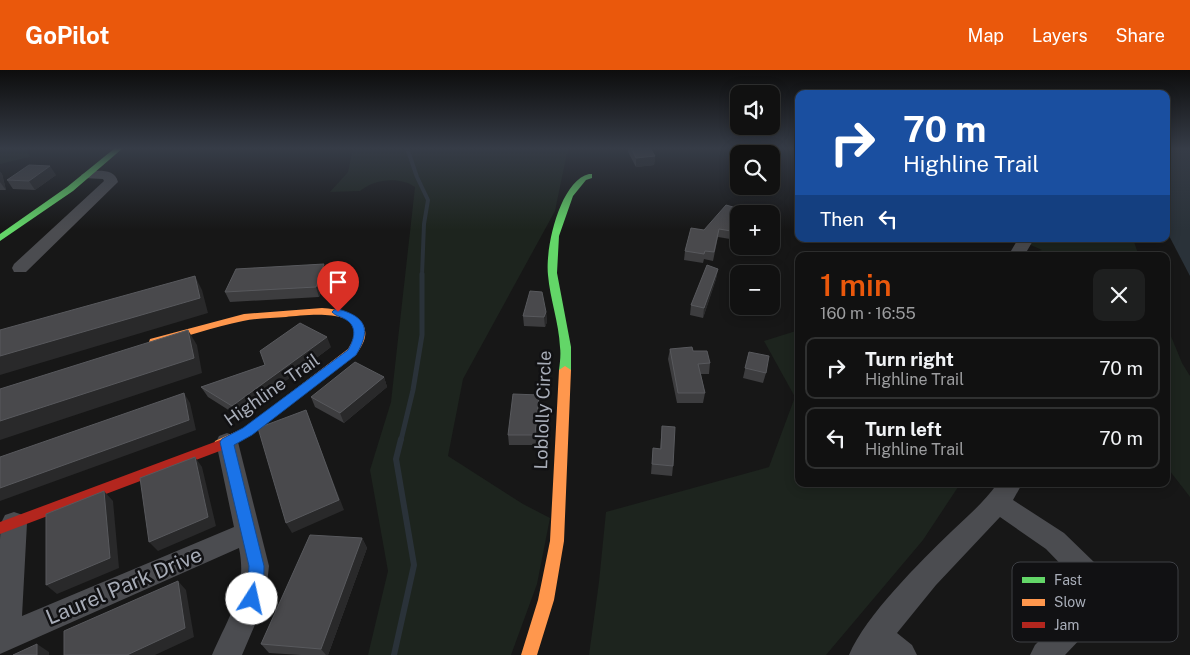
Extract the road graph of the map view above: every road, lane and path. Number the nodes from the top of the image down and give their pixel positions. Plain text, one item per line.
1 (88, 175) edge
2 (106, 175) edge
3 (589, 176) dead end
4 (0, 238) edge
5 (20, 268) dead end
6 (140, 347) edge
7 (227, 442) junction
8 (1003, 493) edge
9 (7, 525) edge
10 (249, 532) junction
11 (1076, 562) edge
12 (3, 639) edge
13 (1058, 642) edge
14 (870, 645) edge
15 (227, 655) edge
16 (529, 655) edge
17 (902, 655) edge
18 (1045, 655) edge

1 - 4 street
2 - 5 street
3 - 16 street, Loblolly Circle
6 - 7 street, Highline Trail
7 - 9 street, Highline Trail
7 - 10 street
8 - 11 street
8 - 14 street
9 - 12 street
10 - 12 street, Laurel Park Drive
10 - 15 street
13 - 18 street
14 - 17 street

